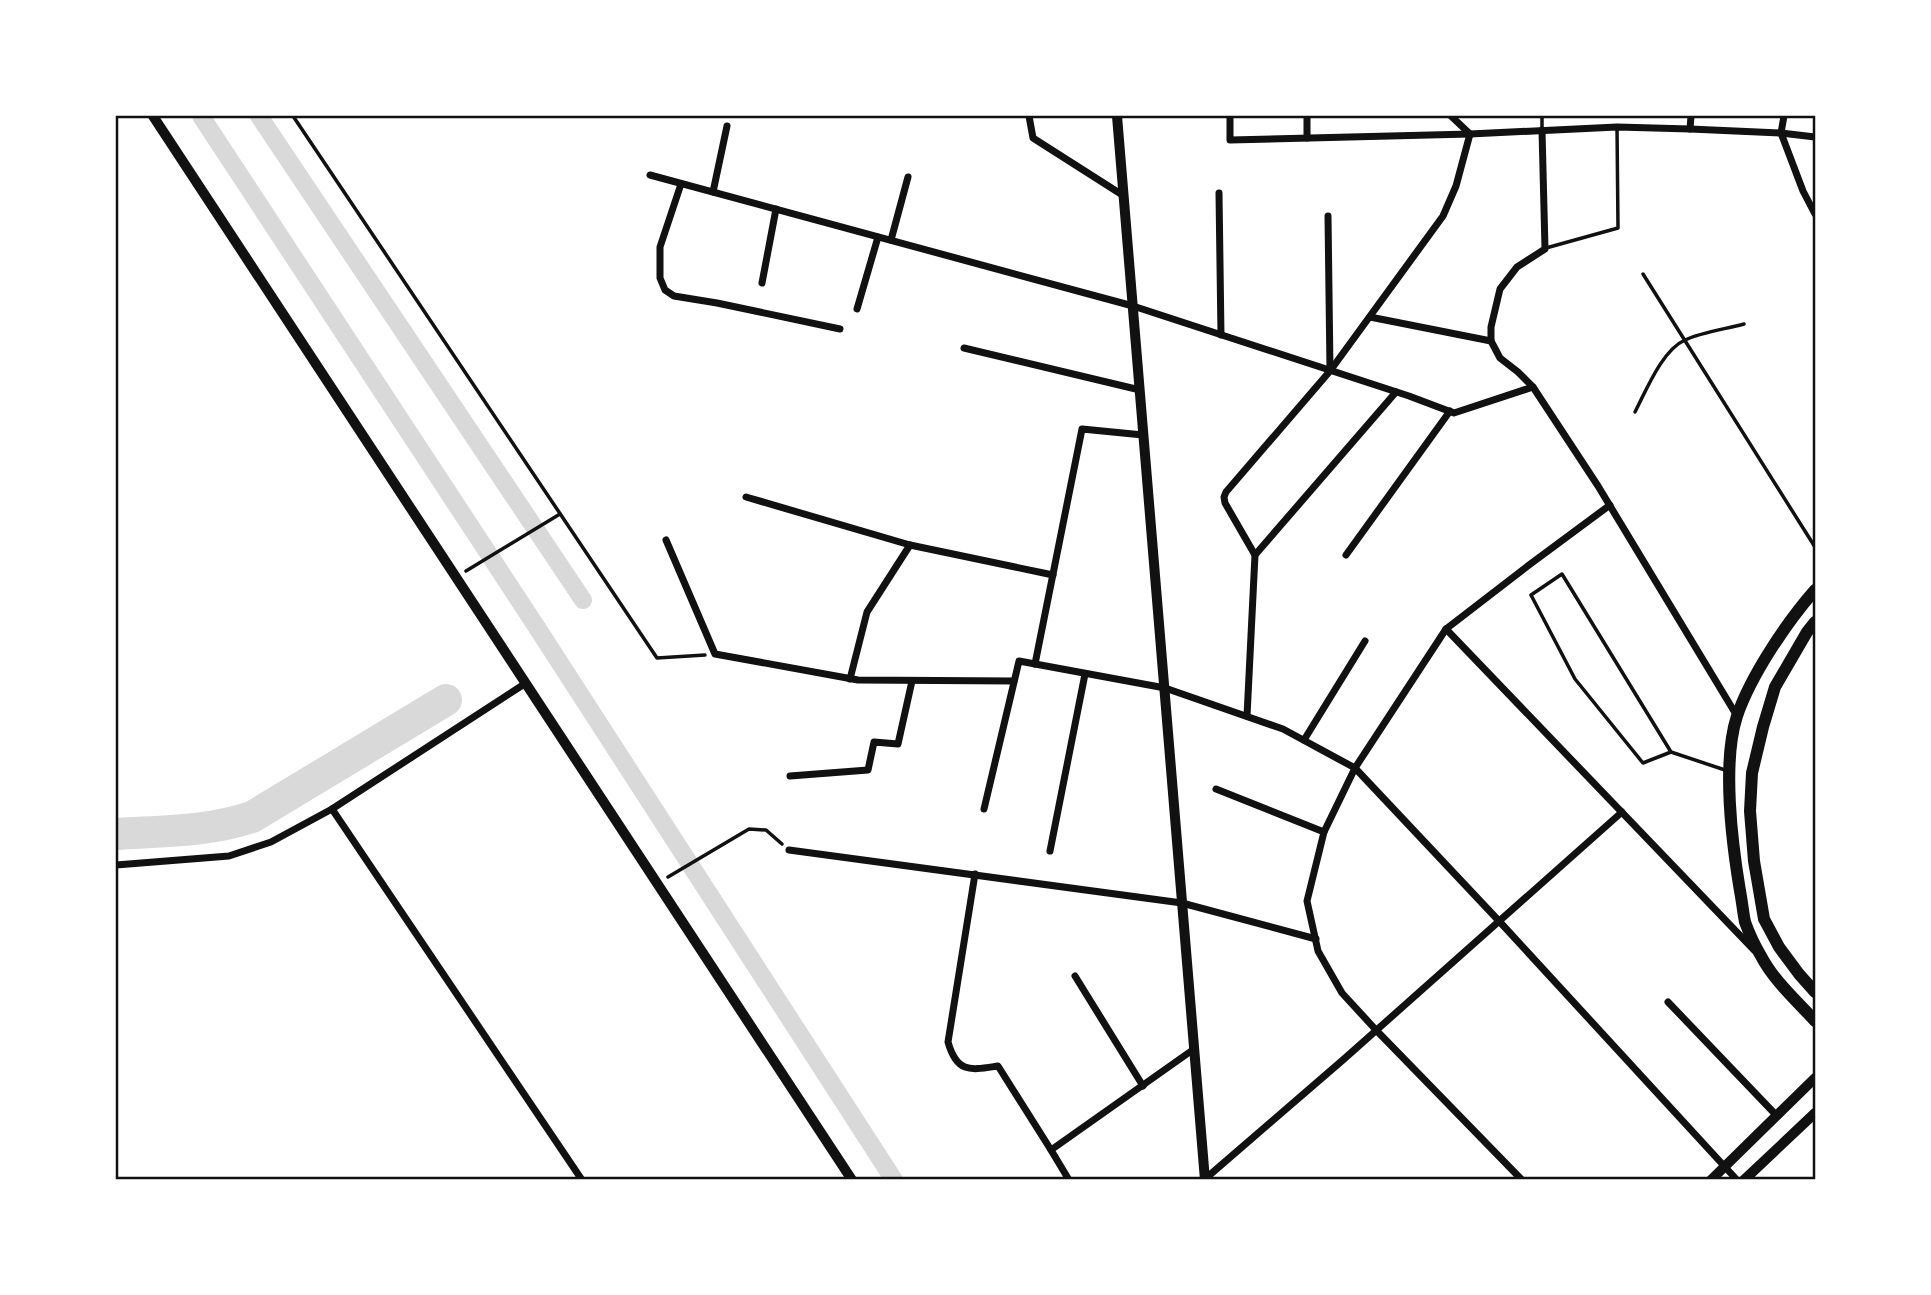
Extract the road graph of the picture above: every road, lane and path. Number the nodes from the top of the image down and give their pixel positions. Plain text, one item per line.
1 (153, 116) edge
2 (293, 116) edge
3 (1029, 116) edge
4 (1117, 116) edge
5 (1230, 116) edge
6 (1307, 116) edge
7 (1451, 116) edge
8 (1542, 116) edge
9 (1617, 116) edge
10 (1691, 116) edge
11 (1784, 116) edge
12 (727, 126) dead end
13 (1617, 127) junction
14 (1690, 129) junction
15 (1542, 130) junction
16 (1781, 133) junction
17 (1470, 135) junction
18 (1815, 137) edge
19 (1307, 138) junction
20 (650, 175) dead end
21 (908, 177) dead end
22 (681, 184) junction
23 (713, 192) junction
24 (1219, 193) dead end
25 (1124, 196) junction
26 (776, 209) junction
27 (1815, 214) edge
28 (1328, 216) dead end
29 (878, 237) junction
30 (891, 240) junction
31 (1545, 249) junction
32 (1643, 274) dead end
33 (762, 283) dead end
34 (1133, 306) junction
35 (857, 309) dead end
36 (1370, 317) junction
37 (1744, 324) dead end
38 (840, 329) dead end
39 (1221, 335) junction
40 (1683, 340) junction
41 (1491, 341) junction
42 (964, 348) dead end
43 (1330, 371) junction
44 (1533, 387) junction
45 (1140, 390) junction
46 (1396, 392) junction
47 (1450, 411) junction
48 (1635, 412) dead end
49 (1143, 435) junction
50 (746, 497) dead end
51 (1610, 505) junction
52 (560, 514) junction
53 (666, 540) dead end
54 (910, 545) junction
55 (1815, 547) edge
56 (1255, 555) junction
57 (1346, 555) dead end
58 (475, 566) dead end
59 (1053, 575) junction
60 (1815, 590) edge
61 (1815, 622) edge
62 (1446, 629) junction
63 (1365, 641) dead end
64 (715, 654) junction
65 (1035, 664) junction
66 (1085, 674) junction
67 (850, 679) junction
68 (912, 681) junction
69 (1014, 681) junction
70 (526, 683) junction
71 (1164, 688) junction
72 (1247, 716) junction
73 (1737, 716) junction
74 (1304, 740) junction
75 (1671, 752) junction
76 (1355, 768) junction
77 (1731, 772) junction
78 (790, 776) dead end
79 (1216, 789) dead end
80 (332, 809) junction
81 (984, 809) dead end
82 (1622, 812) junction
83 (1324, 832) junction
84 (789, 850) joint
85 (1050, 851) dead end
86 (116, 865) edge
87 (674, 874) dead end
88 (975, 874) junction
89 (1182, 903) junction
90 (1499, 921) junction
91 (1316, 939) junction
92 (1762, 958) junction
93 (1074, 976) dead end
94 (1815, 992) edge
95 (1668, 1002) dead end
96 (1815, 1021) edge
97 (1376, 1030) junction
98 (1195, 1049) junction
99 (1815, 1078) edge
100 (1143, 1086) junction
101 (1815, 1114) edge
102 (1776, 1116) junction
103 (1051, 1150) junction
104 (1725, 1167) junction
105 (1205, 1179) edge
106 (582, 1180) edge
107 (852, 1180) edge
108 (1069, 1180) edge
109 (1522, 1180) edge
110 (1711, 1180) edge
111 (1737, 1180) edge
112 (1744, 1180) edge

1 - 70 main road
2 - 52 path
3 - 25 street
4 - 25 main road
5 - 19 street
6 - 19 street
7 - 17 street
8 - 15 lane
9 - 13 street
10 - 14 street
11 - 16 street
12 - 23 street
13 - 14 street
13 - 15 street
13 - 31 lane
14 - 16 street
15 - 17 street
15 - 31 street
16 - 18 street
16 - 27 street
17 - 19 street
17 - 36 street
20 - 22 street
21 - 30 street
22 - 23 street
22 - 38 street
23 - 26 street
24 - 39 street
25 - 34 main road
26 - 29 street
26 - 33 street
28 - 43 street
29 - 30 street
29 - 35 street
30 - 34 street
31 - 41 street
32 - 40 lane
34 - 39 street
34 - 45 main road
36 - 41 street
36 - 43 street
37 - 40 lane
39 - 43 street
40 - 48 lane
40 - 55 lane
41 - 44 street
42 - 45 street
43 - 46 street
43 - 56 street
44 - 47 street
44 - 51 street
45 - 49 main road
46 - 47 street
46 - 56 street
47 - 57 street
49 - 59 street
49 - 71 main road
50 - 54 street
51 - 62 street
51 - 73 street
52 - 58 path
52 - 64 path
53 - 64 street
54 - 59 street
54 - 67 street
56 - 72 street
59 - 65 street
60 - 73 main road
61 - 94 main road
62 - 76 street
62 - 82 street
63 - 74 street
64 - 67 street
65 - 66 street
65 - 69 street
66 - 71 street
66 - 85 street
67 - 68 street
68 - 69 street
68 - 78 street
69 - 81 street
70 - 80 street
70 - 107 main road
71 - 72 street
71 - 89 main road
72 - 74 street
73 - 77 main road
74 - 76 street
75 - 75 lane
75 - 77 lane
76 - 83 street
76 - 90 street
77 - 92 main road
79 - 83 street
80 - 86 street
80 - 106 street
82 - 90 street
82 - 92 street
83 - 91 street
84 - 87 path
84 - 88 street
88 - 89 street
88 - 103 street
89 - 91 street
89 - 98 main road
90 - 97 street
90 - 104 street
91 - 97 street
92 - 96 main road
93 - 100 street
95 - 102 street
97 - 105 street
97 - 109 street
98 - 100 street
98 - 105 main road
99 - 102 main road
100 - 103 street
101 - 112 main road
102 - 104 main road
103 - 108 street
104 - 110 main road
104 - 111 street

